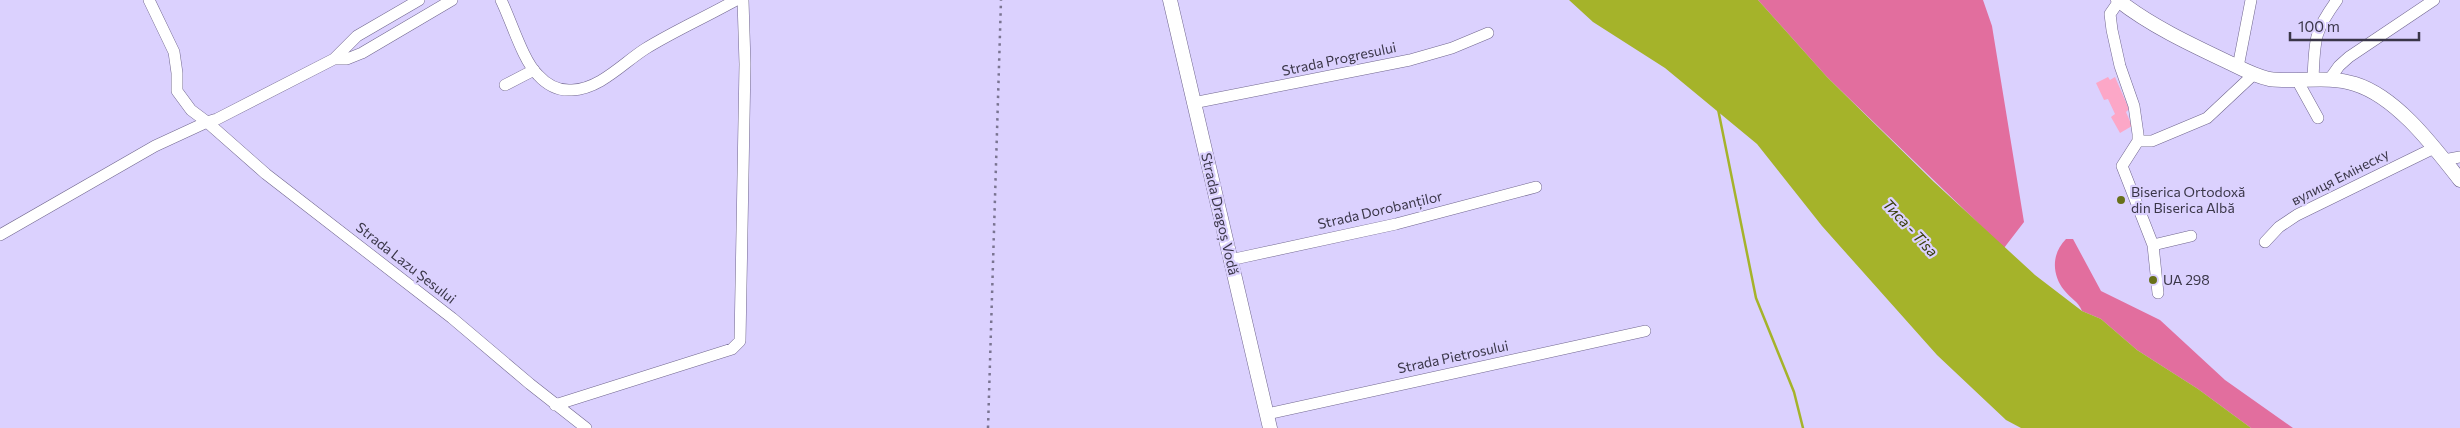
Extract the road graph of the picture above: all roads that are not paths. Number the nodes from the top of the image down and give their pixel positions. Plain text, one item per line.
1 (149, 0) edge
2 (419, 0) edge
3 (452, 0) edge
4 (501, 0) edge
5 (736, 0) edge
6 (743, 0) edge
7 (1170, 0) edge
8 (2118, 0) edge
9 (2251, 0) edge
10 (2337, 0) edge
11 (2434, 0) edge
12 (1488, 33) dead end
13 (334, 59) junction
14 (2238, 67) junction
15 (534, 70) junction
16 (2254, 74) junction
17 (2313, 79) junction
18 (2297, 80) junction
19 (2329, 80) junction
20 (505, 85) dead end
21 (1193, 103) junction
22 (2318, 118) dead end
23 (207, 122) junction
24 (2138, 141) junction
25 (2434, 148) junction
26 (2460, 157) edge
27 (2444, 160) junction
28 (2460, 180) edge
29 (1536, 187) dead end
30 (0, 235) edge
31 (2191, 236) dead end
32 (2265, 242) dead end
33 (2153, 245) junction
34 (1230, 260) junction
35 (2158, 293) dead end
36 (1646, 331) dead end
37 (555, 405) junction
38 (1267, 414) junction
39 (586, 428) edge
40 (1270, 428) edge

1 - 23 street, Strada Lazu Șesului
2 - 13 street
3 - 13 street
4 - 15 street
5 - 15 street
6 - 37 street
7 - 21 main road, Strada Dragoș Vodă
8 - 14 main road
8 - 24 street
9 - 14 street
10 - 17 street
11 - 19 street
12 - 21 street, Strada Progresului
13 - 23 street
14 - 16 main road
15 - 20 street
16 - 18 main road
16 - 24 street
17 - 18 main road
17 - 19 main road
18 - 22 street
19 - 25 main road
21 - 34 main road, Strada Dragoș Vodă
23 - 30 street
23 - 37 street, Strada Lazu Șesului
24 - 33 street
25 - 27 main road
25 - 32 street, вулиця Емінеску
26 - 27 street
27 - 28 main road
29 - 34 street, Strada Dorobanților
31 - 33 street
33 - 35 street
34 - 38 main road, Strada Dragoș Vodă
36 - 38 street, Strada Pietrosului
37 - 39 street, Strada Lazu Șesului
38 - 40 main road, Strada Dragoș Vodă

